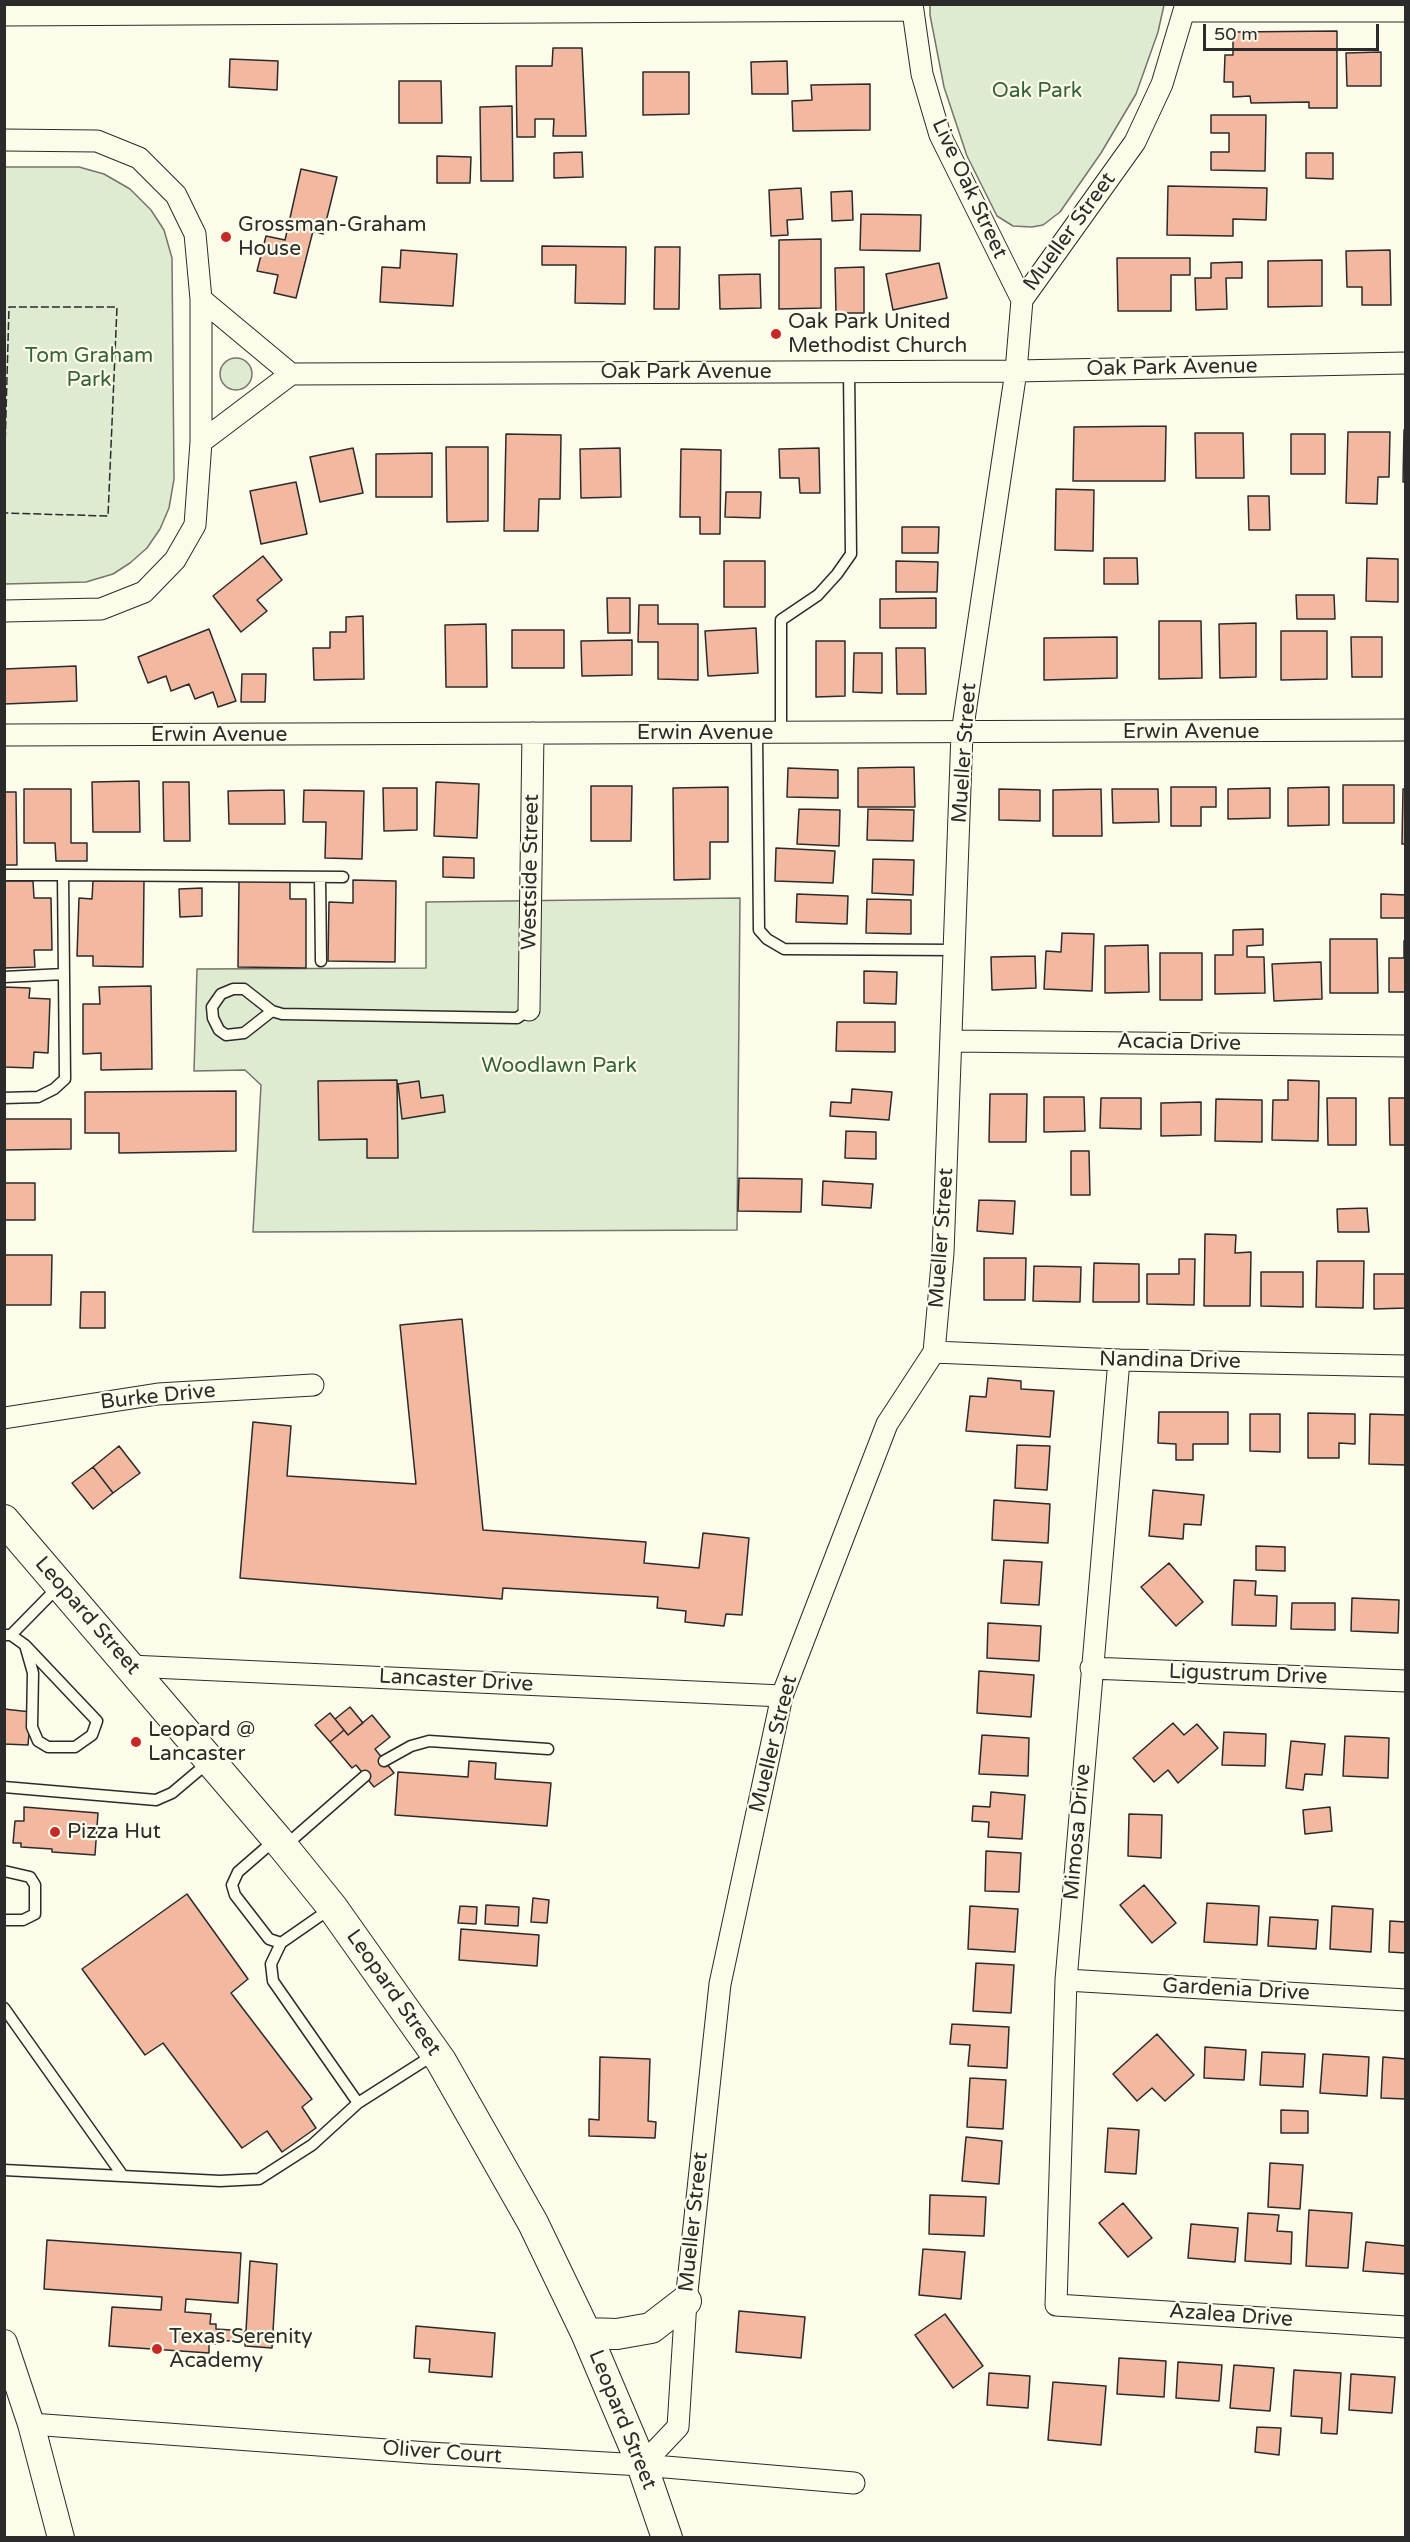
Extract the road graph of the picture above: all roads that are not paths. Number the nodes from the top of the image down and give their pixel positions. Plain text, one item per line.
1 (912, 7) edge
2 (1186, 8) edge
3 (1406, 11) edge
4 (4, 15) edge
5 (4, 140) edge
6 (201, 299) junction
7 (1022, 300) junction
8 (1406, 363) edge
9 (849, 371) junction
10 (1016, 371) junction
11 (291, 374) junction
12 (201, 442) junction
13 (4, 611) edge
14 (1406, 730) edge
15 (533, 733) junction
16 (757, 733) junction
17 (781, 733) junction
18 (962, 733) junction
19 (4, 735) edge
20 (4, 875) edge
21 (63, 875) junction
22 (320, 877) junction
23 (343, 878) dead end
24 (956, 950) junction
25 (321, 961) dead end
26 (64, 974) junction
27 (4, 976) edge
28 (529, 1010) joint
29 (272, 1011) junction
30 (953, 1041) junction
31 (1406, 1046) edge
32 (4, 1098) edge
33 (934, 1352) junction
34 (1119, 1360) junction
35 (1406, 1366) edge
36 (313, 1385) dead end
37 (4, 1418) edge
38 (4, 1521) edge
39 (60, 1585) junction
40 (8, 1635) edge
41 (25, 1645) junction
42 (130, 1666) junction
43 (1091, 1668) junction
44 (1406, 1681) edge
45 (782, 1696) junction
46 (548, 1749) dead end
47 (210, 1761) junction
48 (384, 1761) dead end
49 (365, 1776) dead end
50 (4, 1787) edge
51 (280, 1843) junction
52 (4, 1871) edge
53 (332, 1907) junction
54 (4, 1920) edge
55 (281, 1943) junction
56 (1066, 1980) junction
57 (1406, 2000) edge
58 (4, 2008) edge
59 (435, 2054) junction
60 (358, 2103) junction
61 (4, 2170) edge
62 (123, 2176) junction
63 (686, 2301) junction
64 (1056, 2305) joint
65 (1406, 2327) edge
66 (586, 2333) junction
67 (6, 2354) edge
68 (31, 2424) junction
69 (642, 2465) junction
70 (854, 2482) dead end
71 (61, 2538) edge
72 (667, 2538) edge

1 - 4 street
1 - 7 street, Live Oak Street
2 - 3 street
2 - 7 street, Mueller Street
5 - 6 street
6 - 11 street
6 - 12 street
7 - 10 street, Mueller Street
8 - 10 street, Oak Park Avenue
9 - 10 street, Oak Park Avenue
9 - 11 street, Oak Park Avenue
9 - 17 lane
10 - 18 street, Mueller Street
11 - 12 street
12 - 13 street
14 - 18 street, Erwin Avenue
15 - 16 street, Erwin Avenue
15 - 19 street, Erwin Avenue
15 - 28 street, Westside Street
16 - 17 street, Erwin Avenue
16 - 24 lane
17 - 18 street, Erwin Avenue
18 - 24 street, Mueller Street
20 - 21 lane
21 - 22 lane
21 - 26 lane
22 - 23 lane
22 - 25 lane
24 - 30 street, Mueller Street
26 - 27 lane
26 - 32 lane
28 - 29 lane
29 - 29 lane
30 - 31 street, Acacia Drive
30 - 33 street, Mueller Street
33 - 34 street, Nandina Drive
33 - 45 street, Mueller Street
34 - 35 street, Nandina Drive
34 - 43 street, Mimosa Drive
36 - 37 street, Burke Drive
38 - 39 main road, Leopard Street
39 - 40 lane
39 - 42 main road, Leopard Street
40 - 41 lane
41 - 41 lane
42 - 45 street, Lancaster Drive
42 - 47 main road, Leopard Street
43 - 44 street, Ligustrum Drive
43 - 56 street, Mimosa Drive
45 - 63 street, Mueller Street
46 - 48 lane
47 - 50 lane
47 - 51 main road, Leopard Street
49 - 51 lane
51 - 53 main road, Leopard Street
51 - 55 lane
52 - 54 lane
53 - 55 lane
53 - 59 main road, Leopard Street
55 - 60 lane
56 - 57 street, Gardenia Drive
56 - 64 street, Mimosa Drive
58 - 62 lane
59 - 60 lane
59 - 66 main road, Leopard Street
60 - 62 lane
61 - 62 lane
63 - 66 main road
63 - 69 street, Mueller Street
64 - 65 street, Azalea Drive
66 - 69 main road, Leopard Street
67 - 68 street
68 - 69 street, Oliver Court
68 - 71 street
69 - 70 street, Oliver Court
69 - 72 main road, Leopard Street

